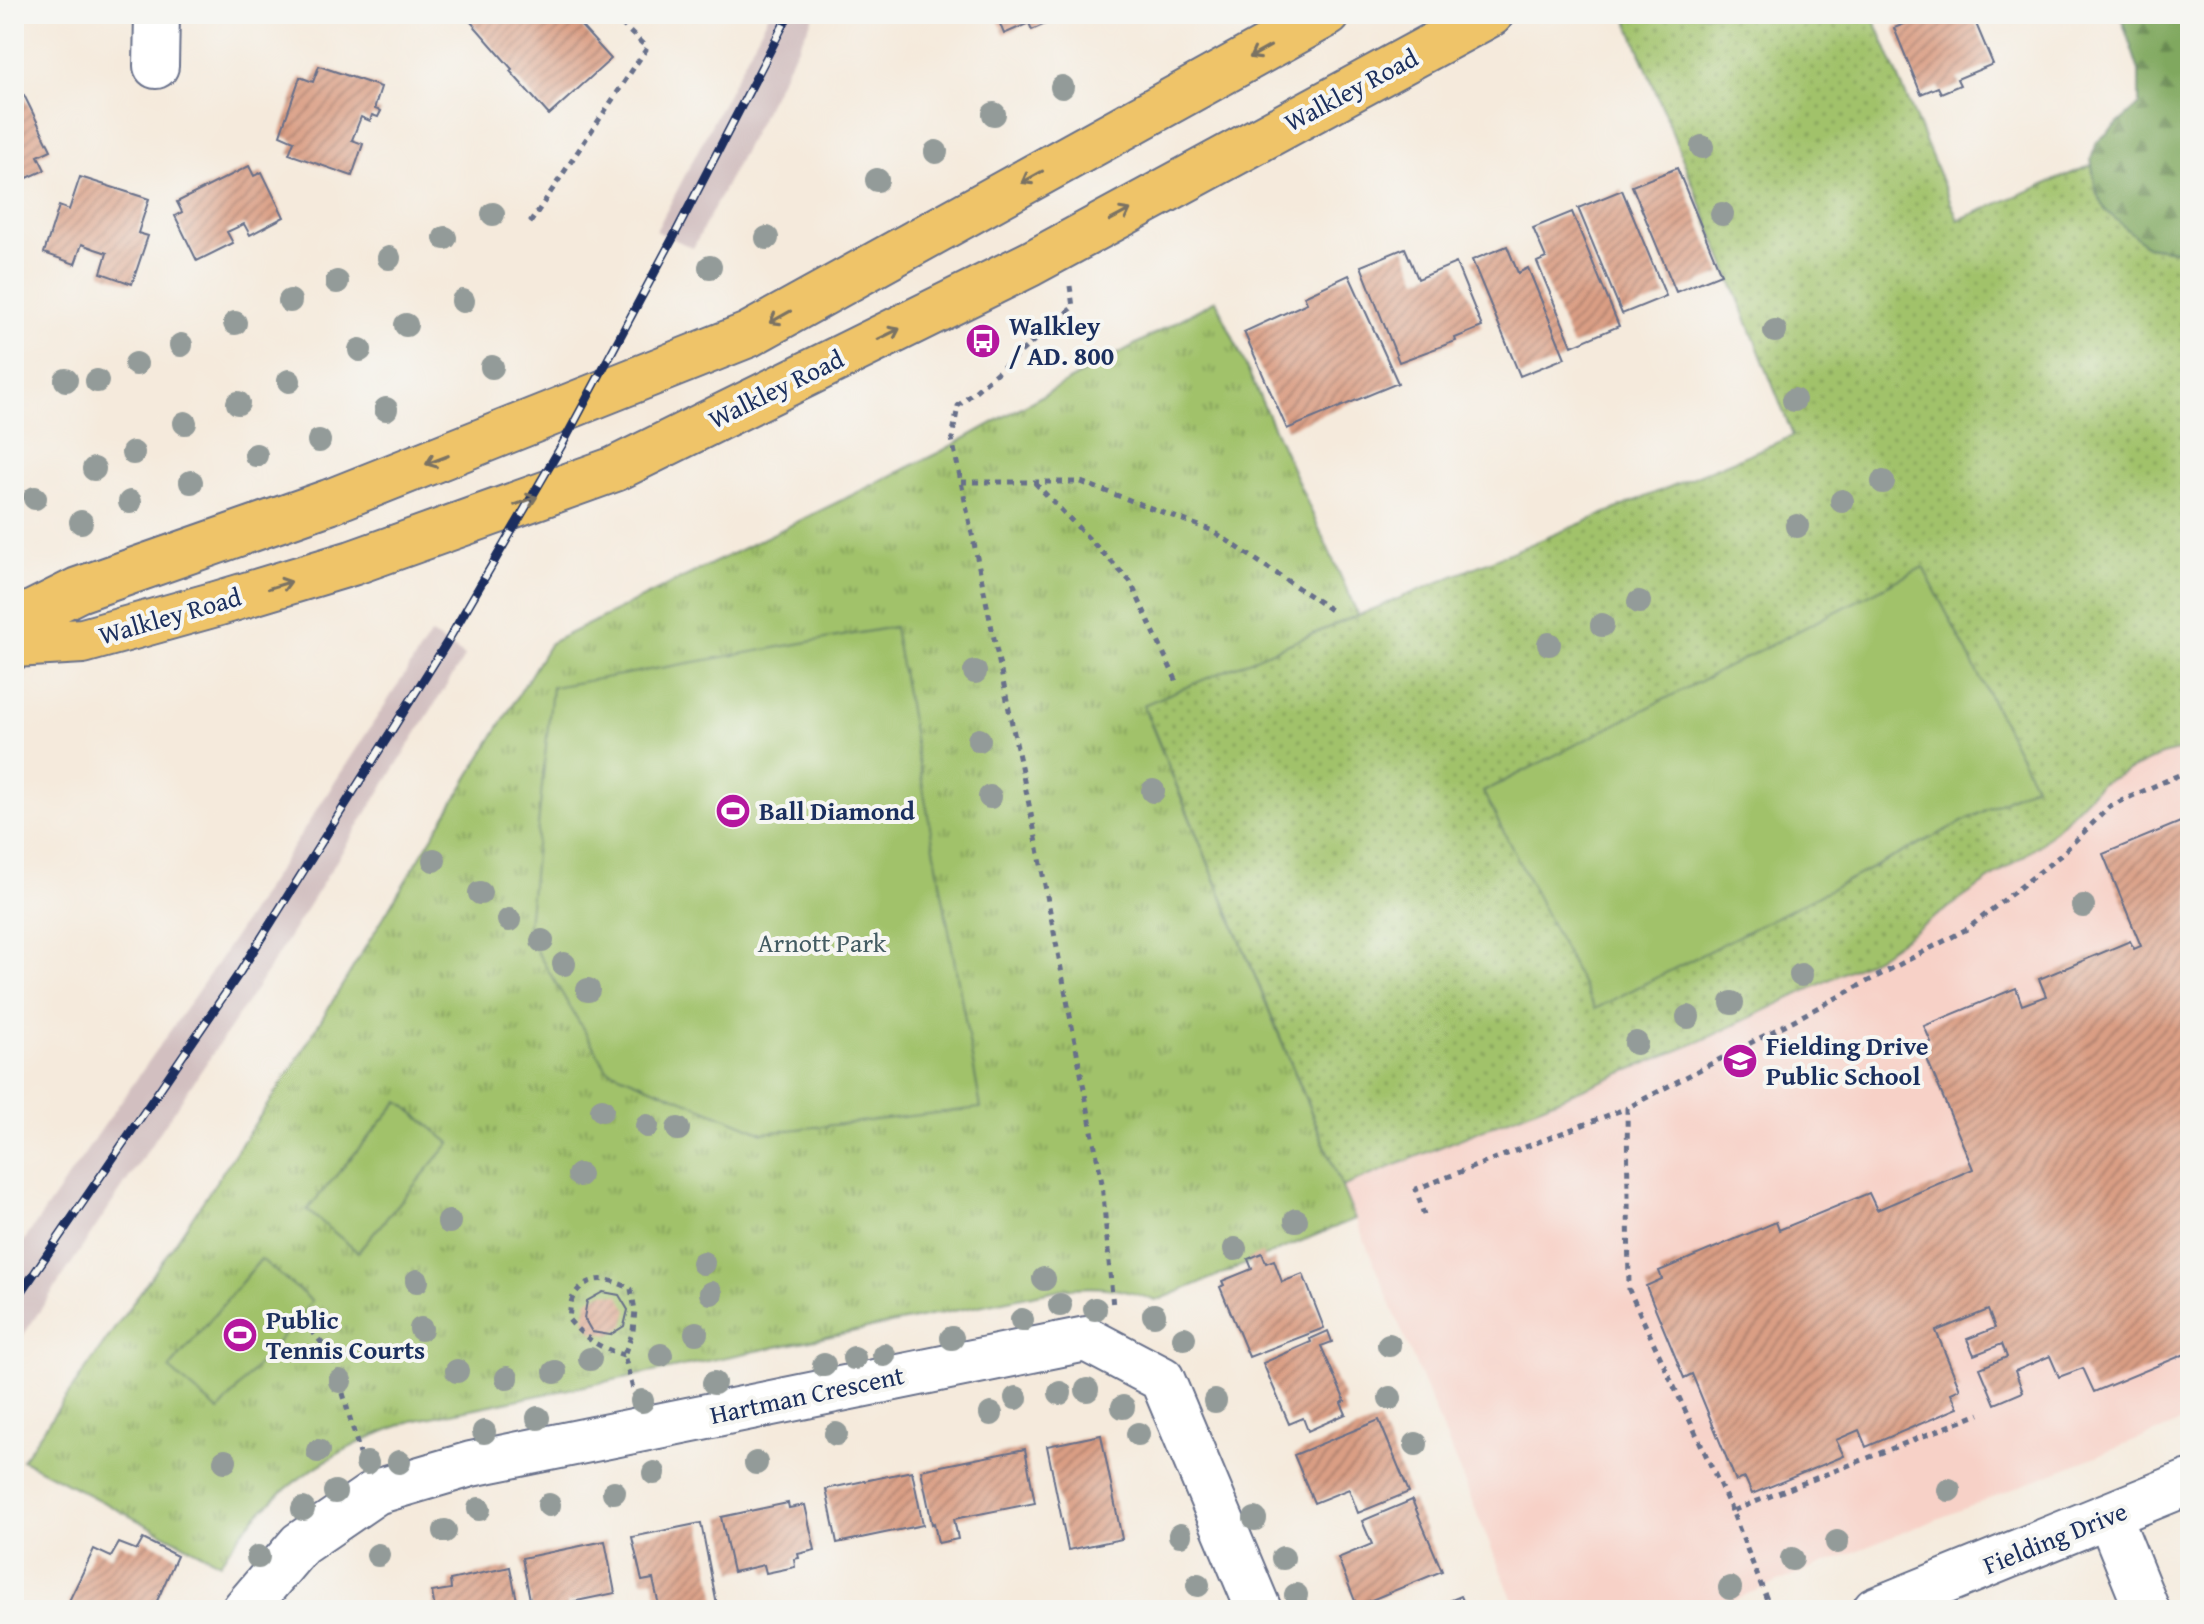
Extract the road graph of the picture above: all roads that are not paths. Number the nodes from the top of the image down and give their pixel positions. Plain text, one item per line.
1 (157, 14) edge
2 (1328, 14) edge
3 (1491, 14) edge
4 (156, 66) dead end
5 (14, 622) edge
6 (14, 645) edge
7 (2190, 1482) edge
8 (2109, 1516) junction
9 (244, 1610) edge
10 (1259, 1610) edge
11 (1875, 1610) edge
12 (2147, 1610) edge

1 - 4 street
2 -> 5 main road, Walkley Road
6 -> 3 main road, Walkley Road
7 - 8 street, Fielding Drive
8 - 11 street, Fielding Drive
8 - 12 street
9 - 10 street, Hartman Crescent

